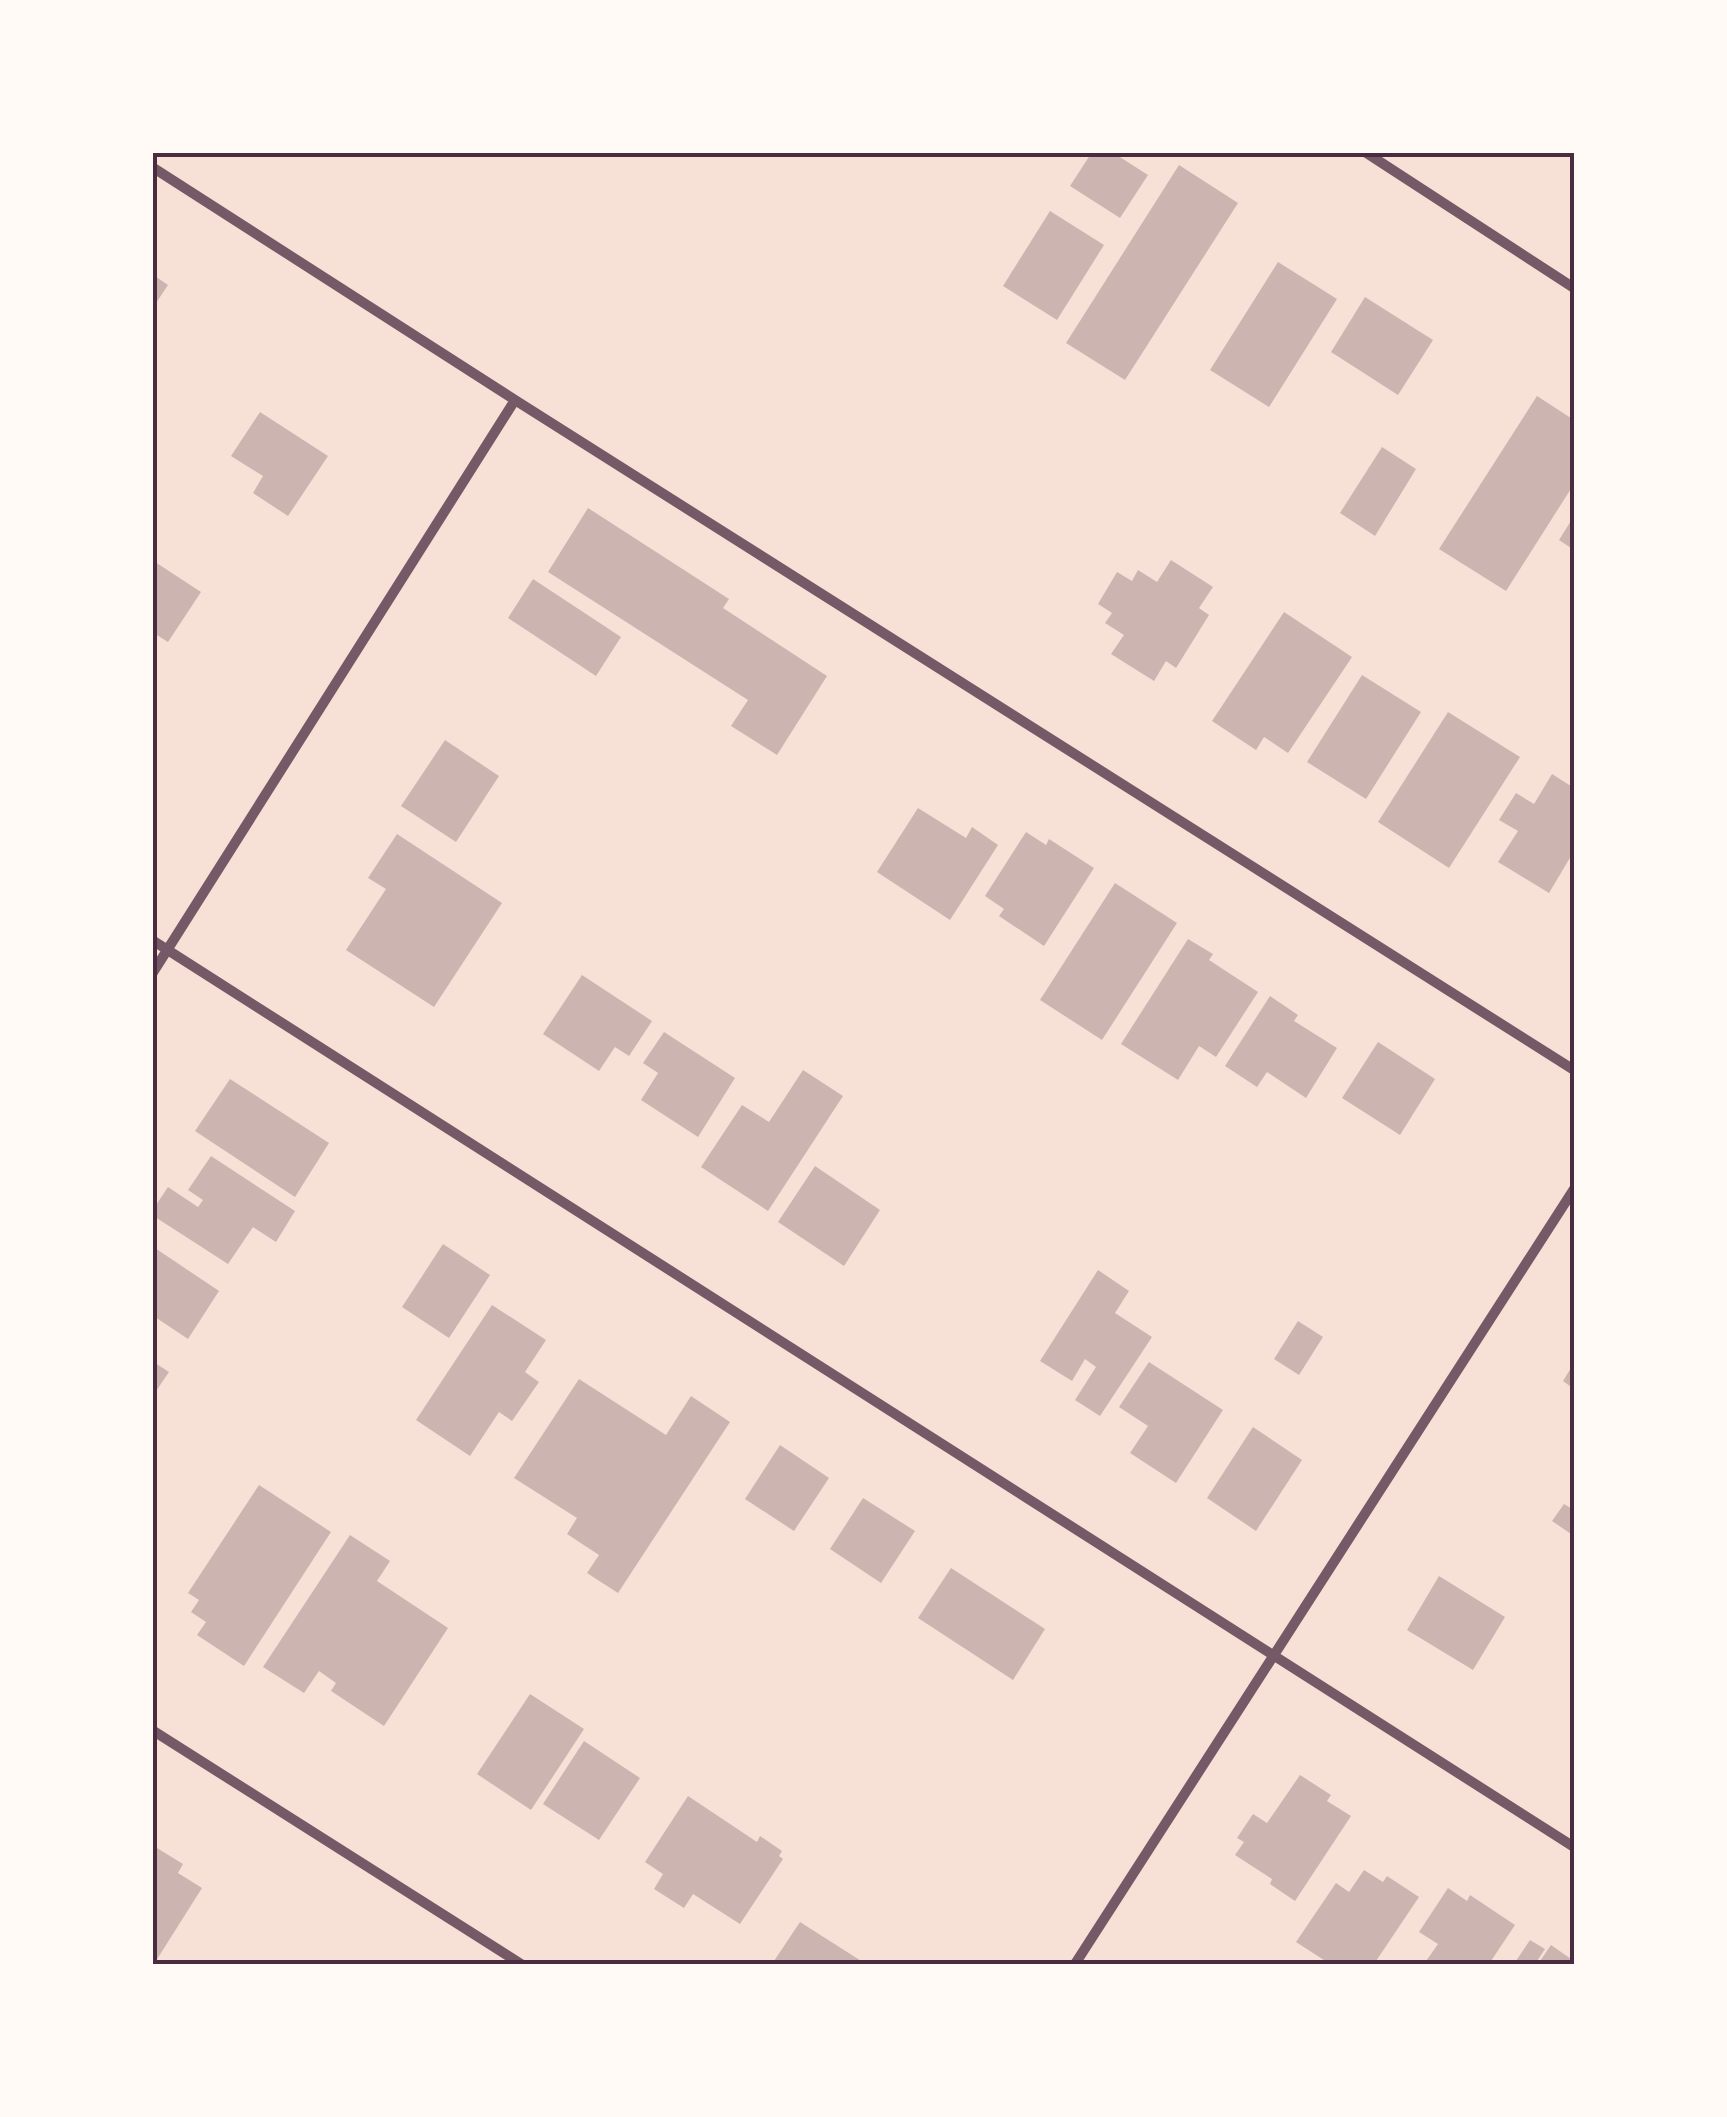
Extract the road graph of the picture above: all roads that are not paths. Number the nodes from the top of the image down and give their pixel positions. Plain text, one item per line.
1 (1365, 152) edge
2 (152, 167) edge
3 (1574, 288) edge
4 (515, 400) junction
5 (152, 940) edge
6 (168, 950) junction
7 (152, 974) edge
8 (1574, 1070) edge
9 (1574, 1189) edge
10 (1276, 1655) junction
11 (152, 1730) edge
12 (1574, 1847) edge
13 (521, 1964) edge
14 (1074, 1964) edge

1 - 3 street
2 - 4 street
4 - 6 street
4 - 8 street
5 - 6 street
6 - 7 street
6 - 10 street
9 - 10 street
10 - 12 street
10 - 14 street
11 - 13 street

